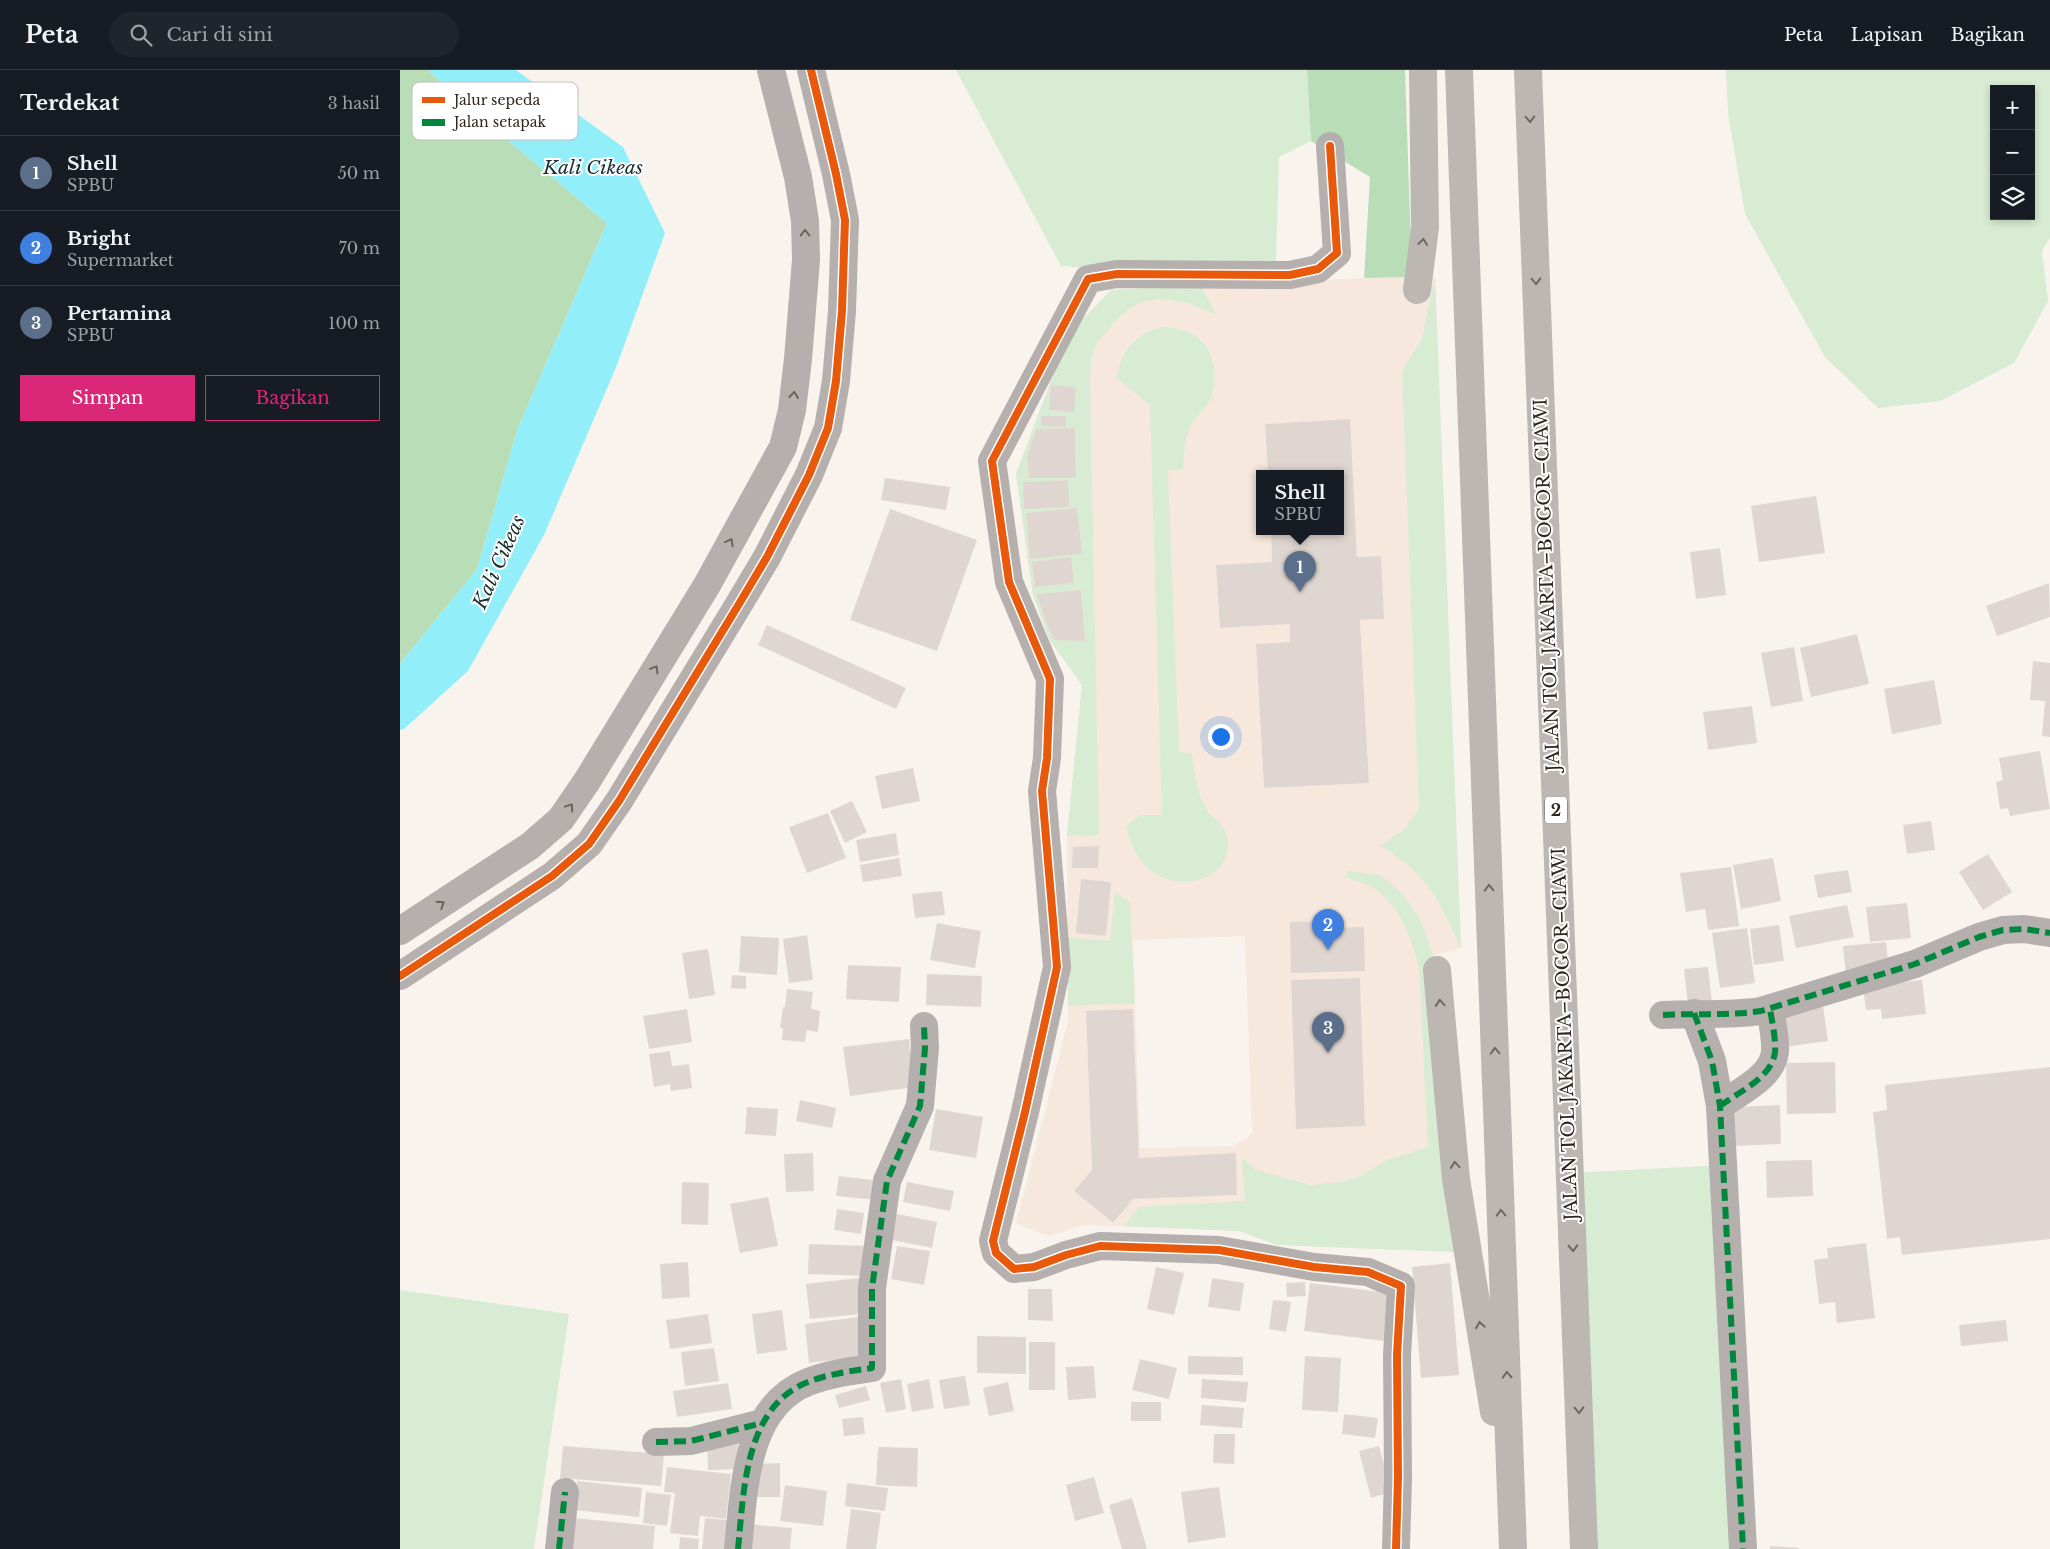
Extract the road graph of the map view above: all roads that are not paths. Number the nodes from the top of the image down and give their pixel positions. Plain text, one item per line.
1 (771, 70) edge
2 (811, 70) edge
3 (1423, 70) edge
4 (1459, 70) edge
5 (1528, 70) edge
6 (1330, 146) dead end
7 (1417, 290) dead end
8 (400, 931) edge
9 (2050, 933) edge
10 (1437, 970) dead end
11 (400, 976) edge
12 (1770, 1009) junction
13 (1694, 1013) junction
14 (1663, 1015) dead end
15 (924, 1026) dead end
16 (1720, 1106) junction
17 (762, 1422) junction
18 (656, 1442) dead end
19 (565, 1492) dead end
20 (1513, 1539) edge
21 (559, 1549) edge
22 (738, 1549) edge
23 (1396, 1549) edge
24 (1584, 1549) edge
25 (1744, 1549) edge

8 -> 1 street
2 - 11 street
7 -> 3 highway
20 -> 4 highway
5 -> 24 highway, JALAN TOL JAKARTA–BOGOR–CIAWI / 2
6 - 23 street
9 - 12 street
20 -> 10 highway
12 - 13 street
12 - 16 street
13 - 14 street
13 - 16 street
15 - 17 street
16 - 25 street
17 - 18 street
17 - 22 street
19 - 21 street

